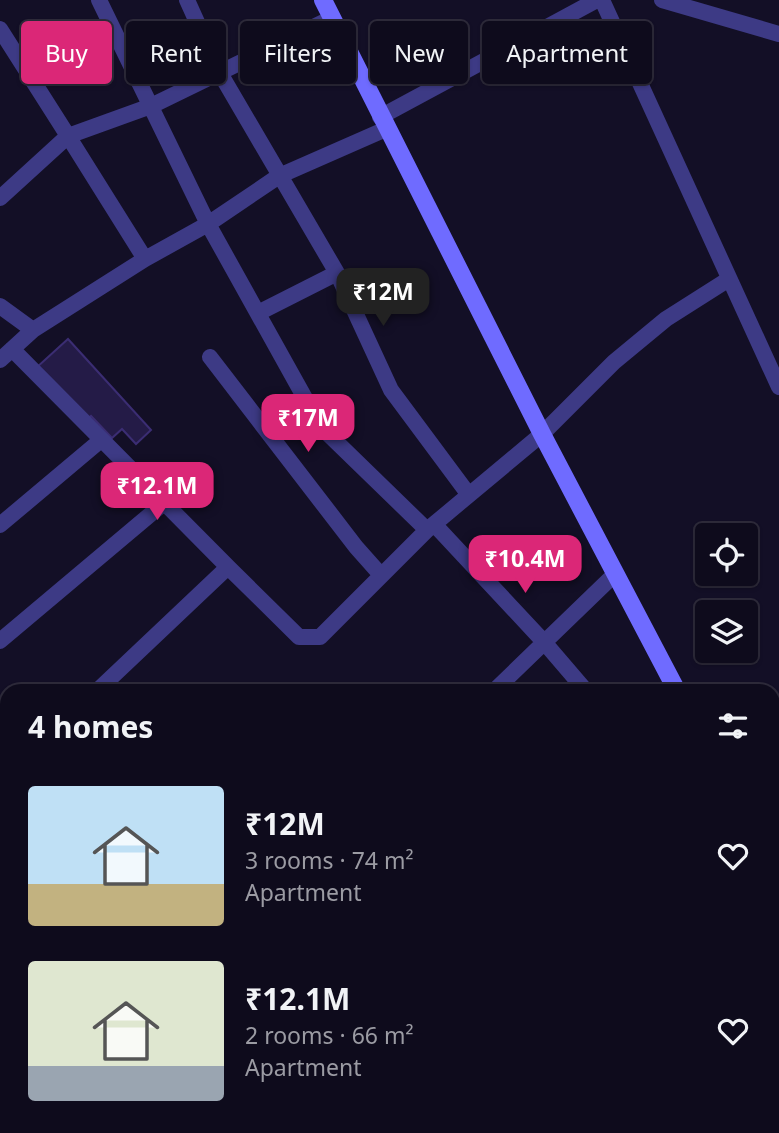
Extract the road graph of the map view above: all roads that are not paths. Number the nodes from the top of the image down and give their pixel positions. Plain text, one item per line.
1 (99, 0) edge
2 (187, 0) edge
3 (323, 0) edge
4 (597, 0) edge
5 (602, 0) edge
6 (662, 0) edge
7 (332, 18) junction
8 (196, 21) edge
9 (0, 29) edge
10 (779, 34) edge
11 (226, 70) edge
12 (226, 83) edge
13 (197, 84) edge
14 (151, 106) junction
15 (383, 123) junction
16 (68, 136) junction
17 (279, 176) junction
18 (2, 192) edge
19 (208, 224) junction
20 (145, 259) junction
21 (338, 273) junction
22 (729, 279) junction
23 (0, 306) edge
24 (258, 313) junction
25 (33, 330) junction
26 (6, 354) edge
27 (210, 357) dead end
28 (778, 382) edge
29 (542, 434) junction
30 (102, 440) junction
31 (468, 495) junction
32 (164, 503) junction
33 (0, 525) edge
34 (431, 527) junction
35 (228, 567) junction
36 (615, 573) junction
37 (380, 574) junction
38 (0, 640) edge
39 (544, 642) junction
40 (104, 684) edge
41 (501, 684) edge
42 (580, 684) edge
43 (673, 684) edge

1 - 14 street
2 - 8 street
3 - 7 street
4 - 15 street
5 - 22 street
6 - 10 street
7 - 11 street
7 - 15 street
9 - 16 street
12 - 17 street
13 - 14 street
14 - 16 street
14 - 19 street
15 - 17 street
15 - 29 street
16 - 18 street
16 - 20 street
17 - 19 street
17 - 21 street
19 - 20 street
19 - 24 street
20 - 25 street
21 - 24 street
21 - 31 street
22 - 28 street
22 - 29 street
23 - 25 street
24 - 34 street
25 - 26 street
26 - 30 street
27 - 37 street
29 - 31 street
29 - 36 street
30 - 32 street
30 - 33 street
31 - 34 street
32 - 35 street
32 - 38 street
34 - 37 street
34 - 39 street
35 - 37 street
35 - 40 street
36 - 39 street
36 - 43 street
39 - 41 street
39 - 42 street

